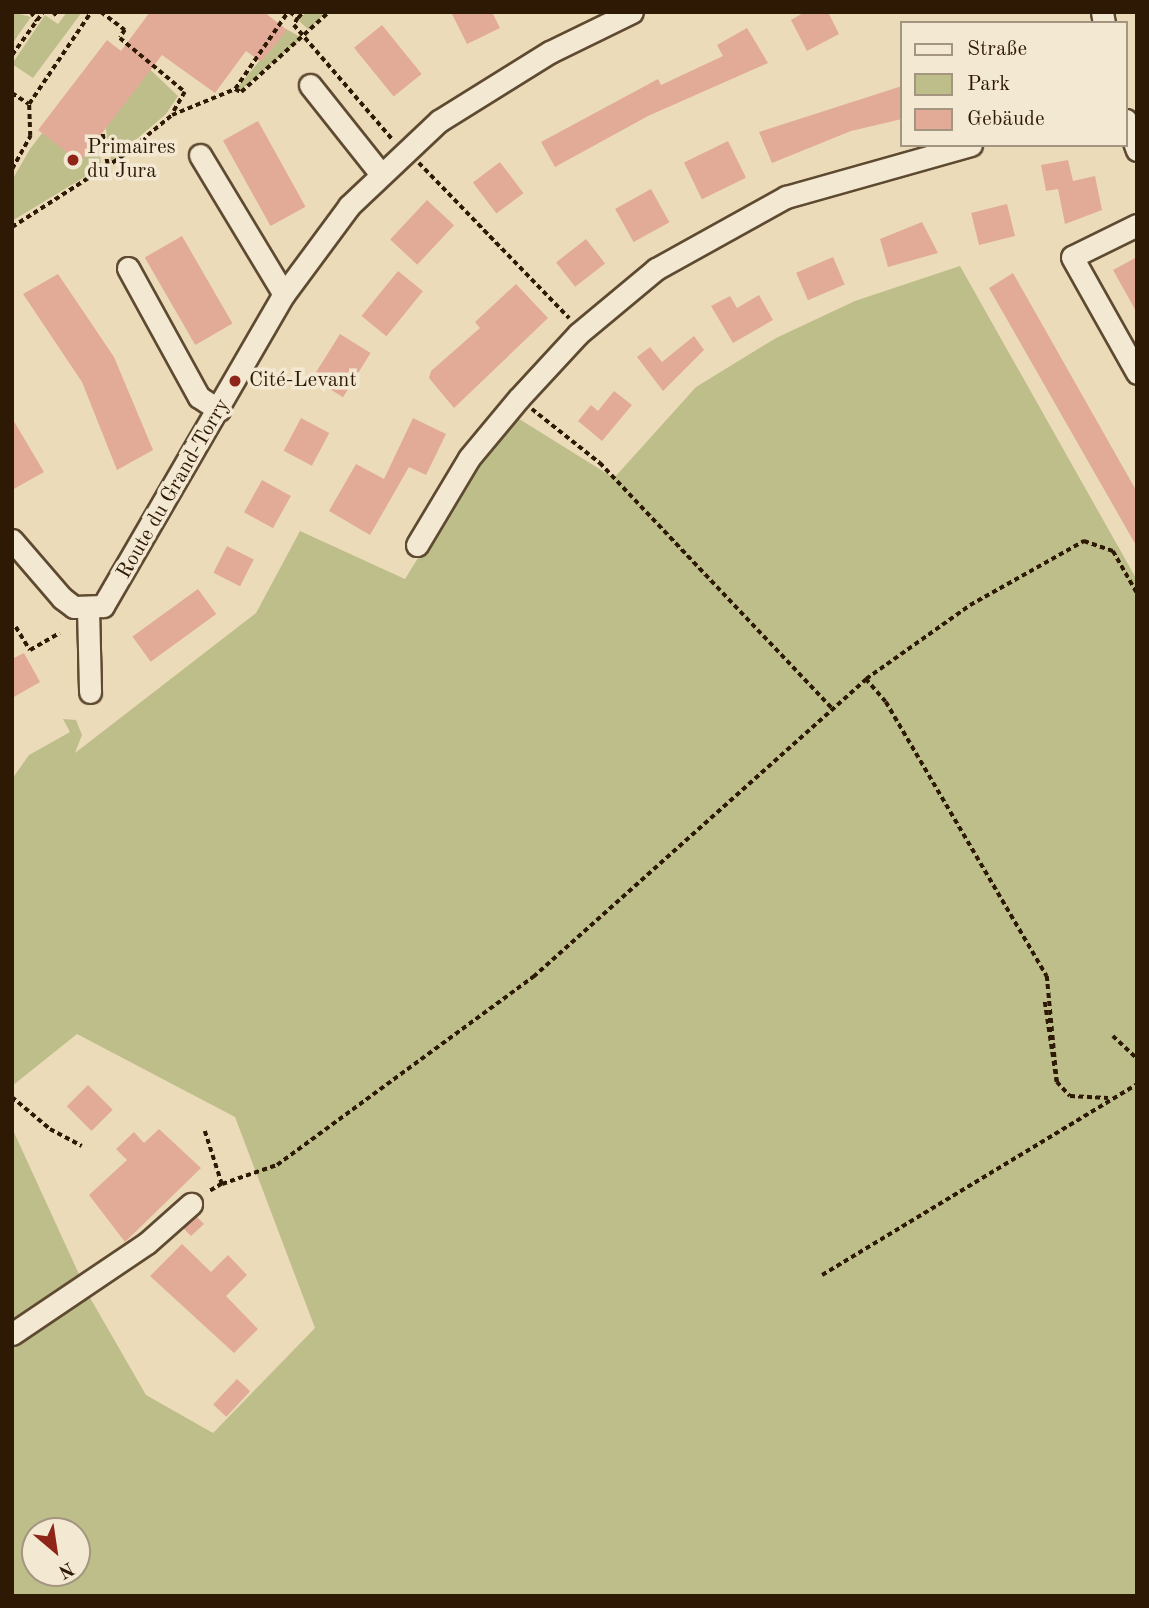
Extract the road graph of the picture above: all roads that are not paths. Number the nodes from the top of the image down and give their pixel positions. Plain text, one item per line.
1 (632, 12) edge
2 (310, 85) dead end
3 (1128, 125) edge
4 (964, 147) edge
5 (1137, 150) edge
6 (200, 155) dead end
7 (380, 173) junction
8 (1137, 225) edge
9 (128, 268) dead end
10 (284, 295) junction
11 (1137, 373) edge
12 (219, 410) junction
13 (12, 540) edge
14 (417, 545) dead end
15 (88, 608) junction
16 (90, 692) dead end
17 (191, 1204) road end
18 (12, 1334) edge

1 - 7 street, Route du Grand-Torry
2 - 7 street
3 - 5 street
4 - 14 street
6 - 10 street
7 - 10 street, Route du Grand-Torry
8 - 11 street
9 - 12 street
10 - 12 street, Route du Grand-Torry
12 - 15 street, Route du Grand-Torry
13 - 15 street
15 - 16 street
17 - 18 street

